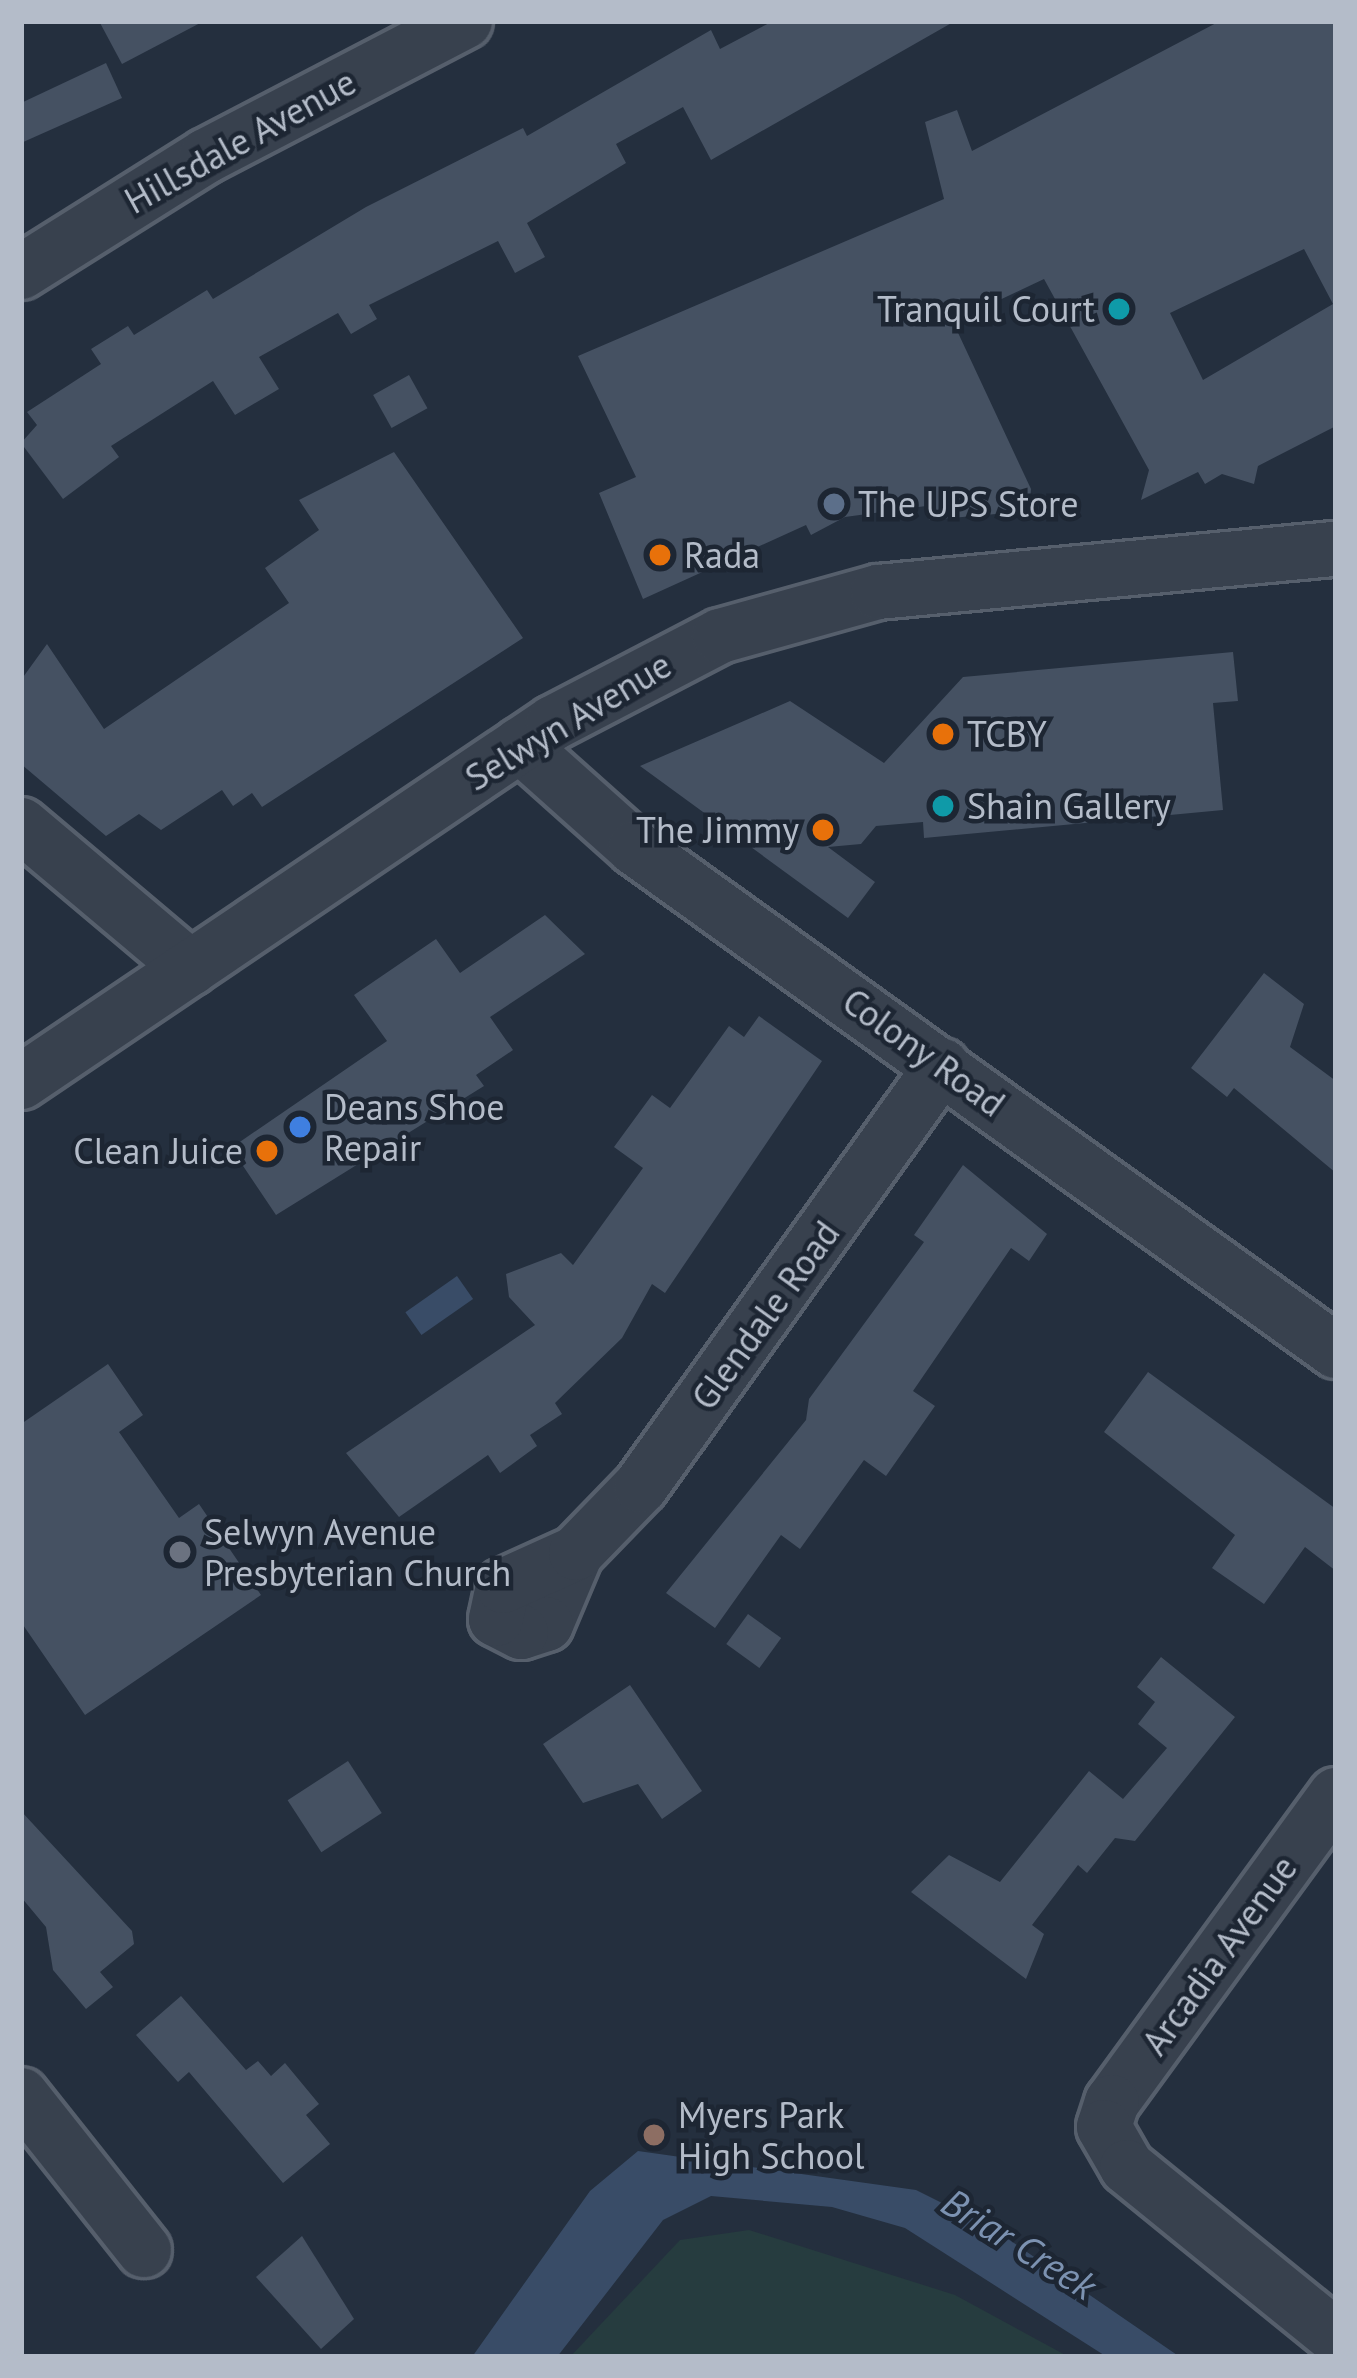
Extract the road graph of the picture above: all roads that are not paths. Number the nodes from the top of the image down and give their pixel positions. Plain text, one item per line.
1 (465, 21) edge
2 (21, 272) edge
3 (1336, 549) edge
4 (520, 745) junction
5 (21, 825) edge
6 (191, 968) junction
7 (942, 1066) junction
8 (21, 1082) edge
9 (1336, 1351) edge
10 (576, 1553) dead end
11 (1336, 1795) edge
12 (21, 2095) edge
13 (145, 2250) dead end
14 (1336, 2337) edge

1 - 2 street, Hillsdale Avenue
3 - 4 street, Selwyn Avenue
4 - 6 street, Selwyn Avenue
4 - 7 street, Colony Road
5 - 6 street
6 - 8 street, Selwyn Avenue
7 - 9 street, Colony Road
7 - 10 street, Glendale Road
11 - 14 street, Arcadia Avenue
12 - 13 street

